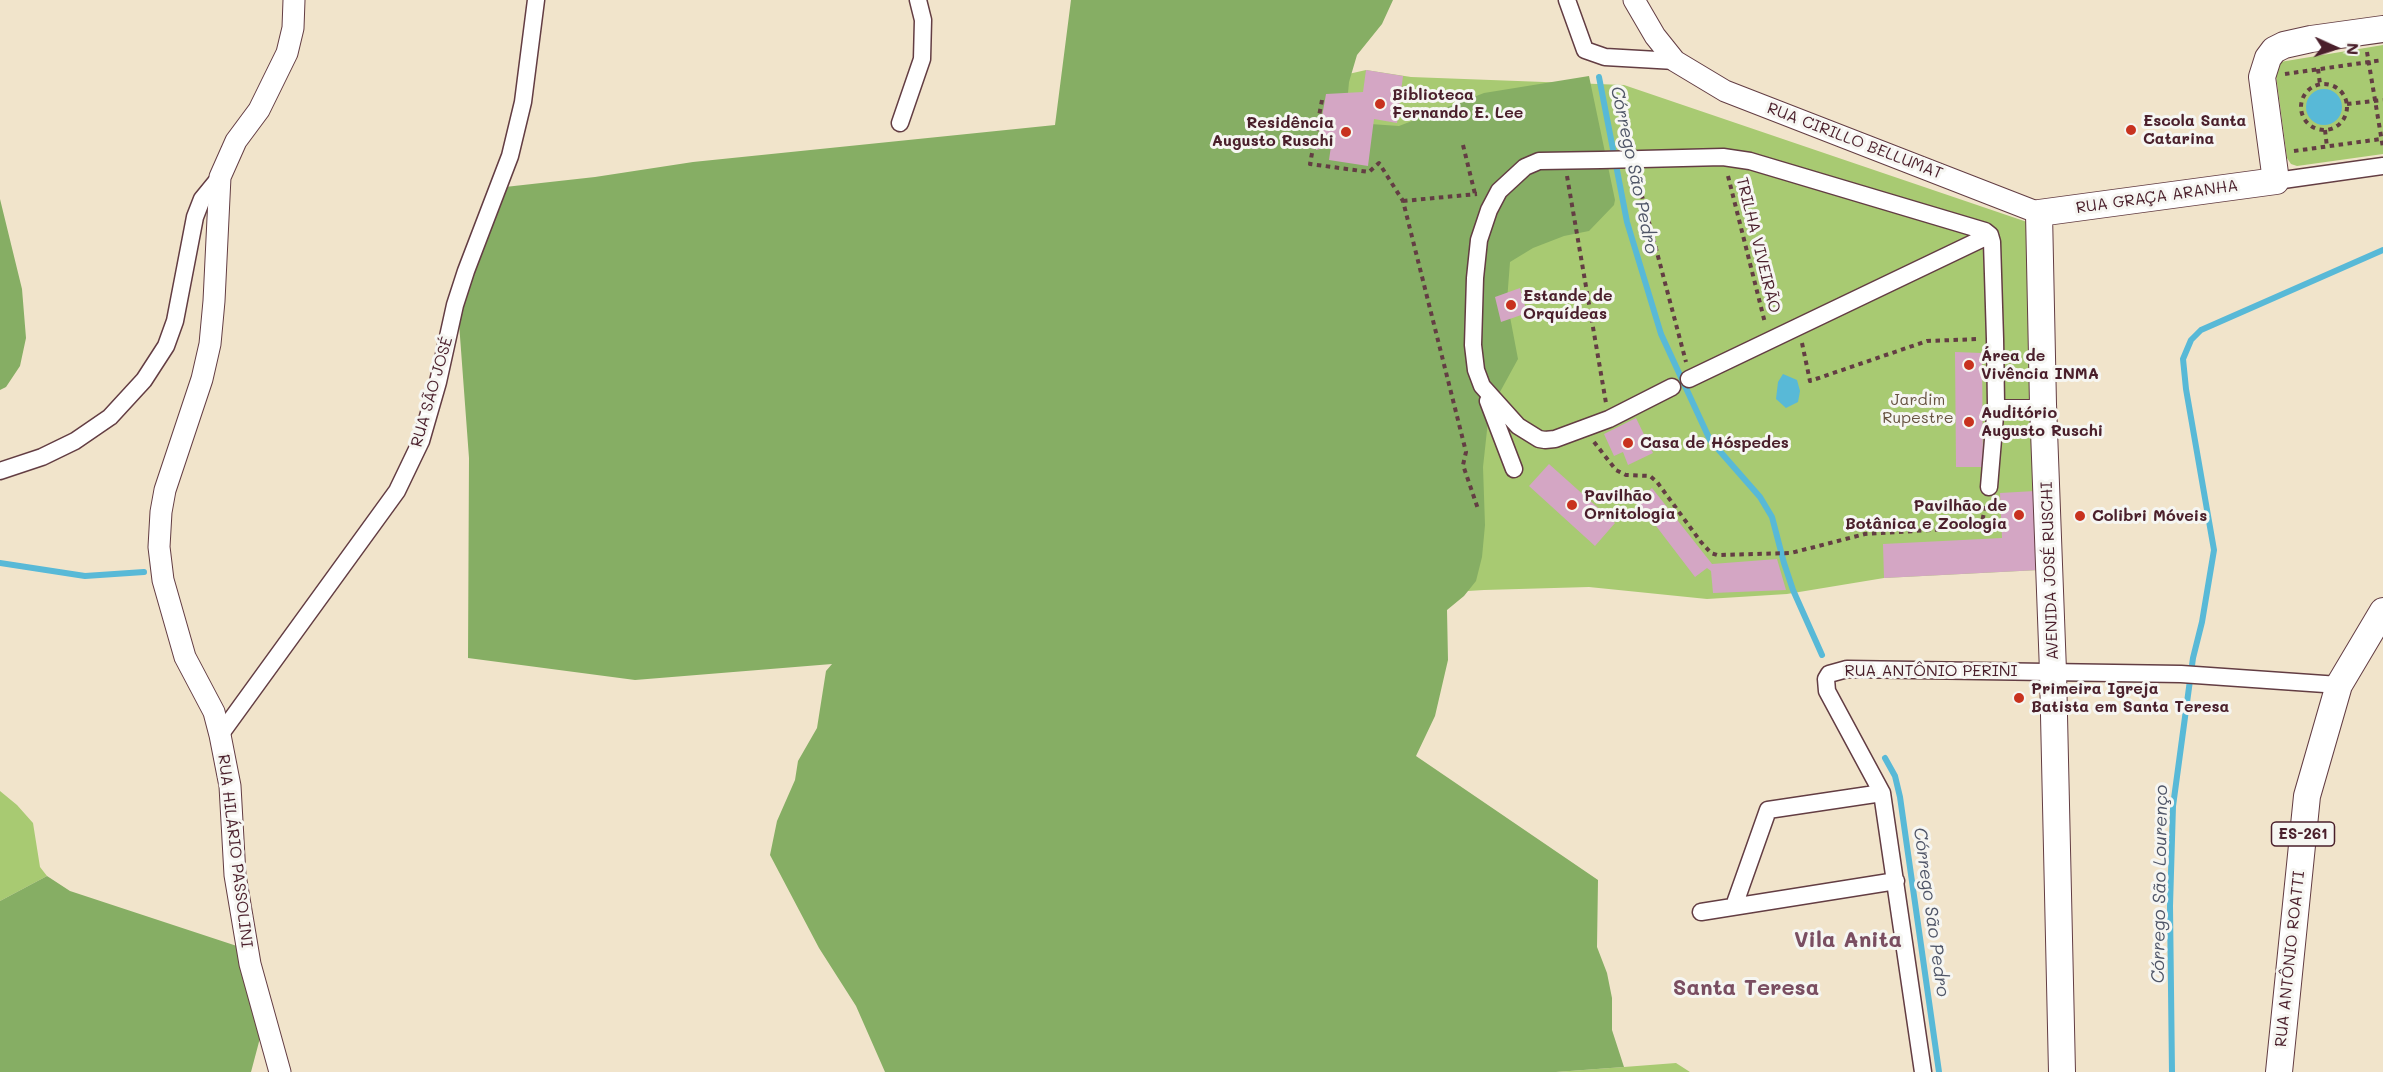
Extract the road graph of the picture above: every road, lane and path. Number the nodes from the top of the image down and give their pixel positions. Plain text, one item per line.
1 (294, 0) edge
2 (536, 0) edge
3 (918, 0) edge
4 (1567, 0) edge
5 (1634, 0) edge
6 (2383, 29) edge
7 (2367, 51) dead end
8 (1675, 60) junction
9 (2383, 60) edge
10 (2368, 62) junction
11 (2318, 69) junction
12 (2278, 75) dead end
13 (2320, 84) junction
14 (1322, 100) dead end
15 (2383, 100) edge
16 (2375, 101) junction
17 (2347, 104) junction
18 (900, 123) dead end
19 (2325, 130) junction
20 (2382, 139) edge
21 (1463, 145) dead end
22 (2327, 147) junction
23 (2383, 150) edge
24 (2290, 152) dead end
25 (1723, 158) junction
26 (1627, 159) junction
27 (1564, 161) junction
28 (2383, 166) edge
29 (220, 177) junction
30 (2276, 181) junction
31 (1499, 191) junction
32 (1475, 194) junction
33 (1403, 201) junction
34 (2039, 213) junction
35 (1990, 235) junction
36 (1798, 325) junction
37 (1769, 339) junction
38 (1995, 339) junction
39 (1689, 378) joint
40 (1482, 386) junction
41 (1672, 387) dead end
42 (1996, 404) junction
43 (2043, 404) junction
44 (1609, 419) junction
45 (1583, 429) junction
46 (1514, 469) dead end
47 (0, 471) edge
48 (1989, 488) joint
49 (1478, 509) dead end
50 (2383, 611) edge
51 (2053, 671) junction
52 (2339, 685) junction
53 (220, 735) junction
54 (1882, 793) junction
55 (1896, 881) junction
56 (1734, 906) junction
57 (1701, 912) dead end
58 (280, 1072) edge
59 (1923, 1072) edge
60 (2062, 1072) edge
61 (2279, 1072) edge

1 - 29 street
2 - 53 street, RUA SÃO JOSÉ
3 - 18 street
4 - 8 street
5 - 8 street, RUA CIRILLO BELLUMAT
6 - 30 main road
7 - 10 path
8 - 34 street, RUA CIRILLO BELLUMAT
9 - 10 path
10 - 11 path
10 - 16 path
11 - 12 path
11 - 13 path
13 - 17 path
13 - 19 path
14 - 33 path
15 - 16 path
16 - 17 path
16 - 20 path
17 - 19 path
19 - 22 path
20 - 22 path
20 - 23 path
21 - 32 path
22 - 24 path
25 - 26 street
25 - 35 street
25 - 37 path, TRILHA VIVEIRÃO
26 - 27 street
26 - 39 path
27 - 31 street
27 - 44 path
28 - 30 street
29 - 47 street
29 - 53 street, RUA HILÁRIO PASSOLINI
30 - 34 main road, RUA GRAÇA ARANHA
31 - 32 path
31 - 40 street
32 - 33 path
33 - 49 path
34 - 43 main road, AVENIDA JOSÉ RUSCHI
35 - 36 street
35 - 38 street
36 - 37 street
36 - 38 path
37 - 39 street
38 - 42 street
40 - 45 street
40 - 46 street
41 - 44 street
42 - 43 lane
42 - 48 street
43 - 51 main road, AVENIDA JOSÉ RUSCHI
44 - 45 street
45 - 48 path
50 - 52 main road, RUA ANTÔNIO ROATTI / ES-261
51 - 52 street, RUA ANTÔNIO PERINI
51 - 54 street, RUA ANTÔNIO PERINI
51 - 60 main road, AVENIDA JOSÉ RUSCHI
52 - 61 main road, RUA ANTÔNIO ROATTI / ES-261
53 - 58 street, RUA HILÁRIO PASSOLINI
54 - 55 street
54 - 56 street
55 - 56 street
55 - 59 street
56 - 57 street

